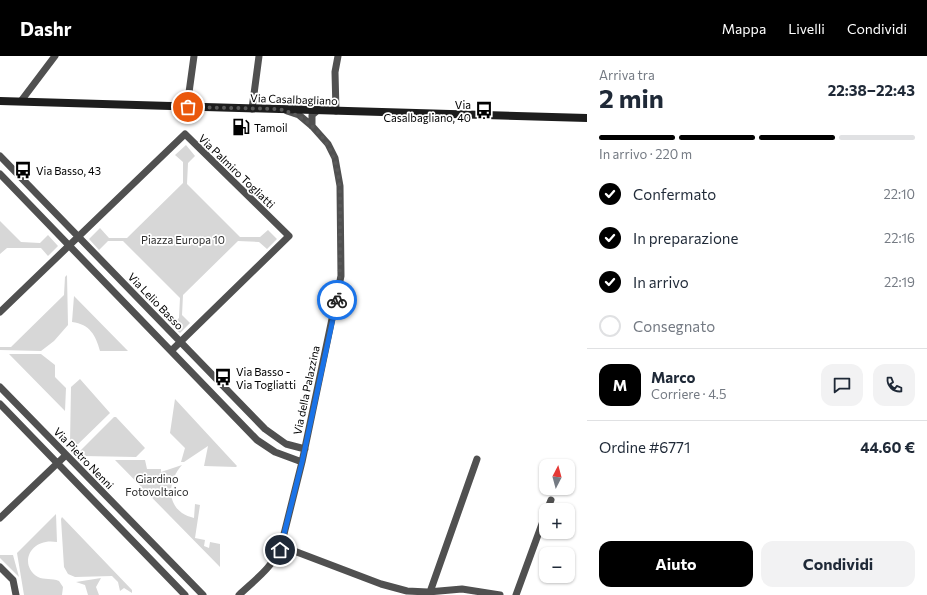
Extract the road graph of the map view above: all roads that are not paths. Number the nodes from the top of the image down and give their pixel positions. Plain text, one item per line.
1 (55, 56) edge
2 (194, 56) edge
3 (259, 56) edge
4 (338, 56) edge
5 (0, 100) edge
6 (21, 101) junction
7 (188, 107) junction
8 (252, 108) junction
9 (279, 109) junction
10 (318, 110) junction
11 (336, 111) junction
12 (587, 118) edge
13 (312, 126) junction
14 (0, 156) edge
15 (0, 174) edge
16 (77, 237) junction
17 (68, 245) junction
18 (0, 312) edge
19 (181, 342) junction
20 (171, 352) junction
21 (0, 387) edge
22 (0, 404) edge
23 (305, 449) junction
24 (66, 455) junction
25 (477, 459) dead end
26 (302, 462) junction
27 (58, 464) junction
28 (551, 500) dead end
29 (550, 503) edge
30 (0, 518) edge
31 (539, 532) edge
32 (281, 546) junction
33 (0, 567) edge
34 (430, 592) junction
35 (16, 595) edge
36 (184, 595) edge
37 (203, 595) edge
38 (239, 595) edge
39 (500, 595) edge
40 (516, 595) edge

1 - 6 street
2 - 7 street
3 - 8 street
4 - 11 street
5 - 6 main road, Via Casalbagliano
6 - 7 main road, Via Casalbagliano
7 - 8 main road, Via Casalbagliano
8 - 9 main road, Via Casalbagliano
9 - 10 main road, Via Casalbagliano
9 - 13 street, Via della Palazzina
10 - 11 main road, Via Casalbagliano
10 - 13 street
11 - 12 main road, Via Casalbagliano
13 - 23 street, Via della Palazzina
14 - 16 street, Via Lelio Basso
15 - 17 street
16 - 17 street, Via Palmiro Togliatti
16 - 19 street, Via Lelio Basso
16 - 19 street, Via Palmiro Togliatti
17 - 18 street, Via Palmiro Togliatti
17 - 20 street
19 - 20 street, Via Palmiro Togliatti
19 - 23 street, Via Lelio Basso
20 - 26 street
21 - 24 street, Via Pietro Nenni
22 - 27 street, Via Pietro Nenni
23 - 26 street, Via della Palazzina
24 - 27 street
24 - 37 street, Via Pietro Nenni
25 - 34 street
26 - 32 street, Via della Palazzina
27 - 30 street
27 - 36 street, Via Pietro Nenni
28 - 29 street
31 - 40 street
32 - 34 street
32 - 38 street, Via della Palazzina
33 - 35 street
34 - 39 street

